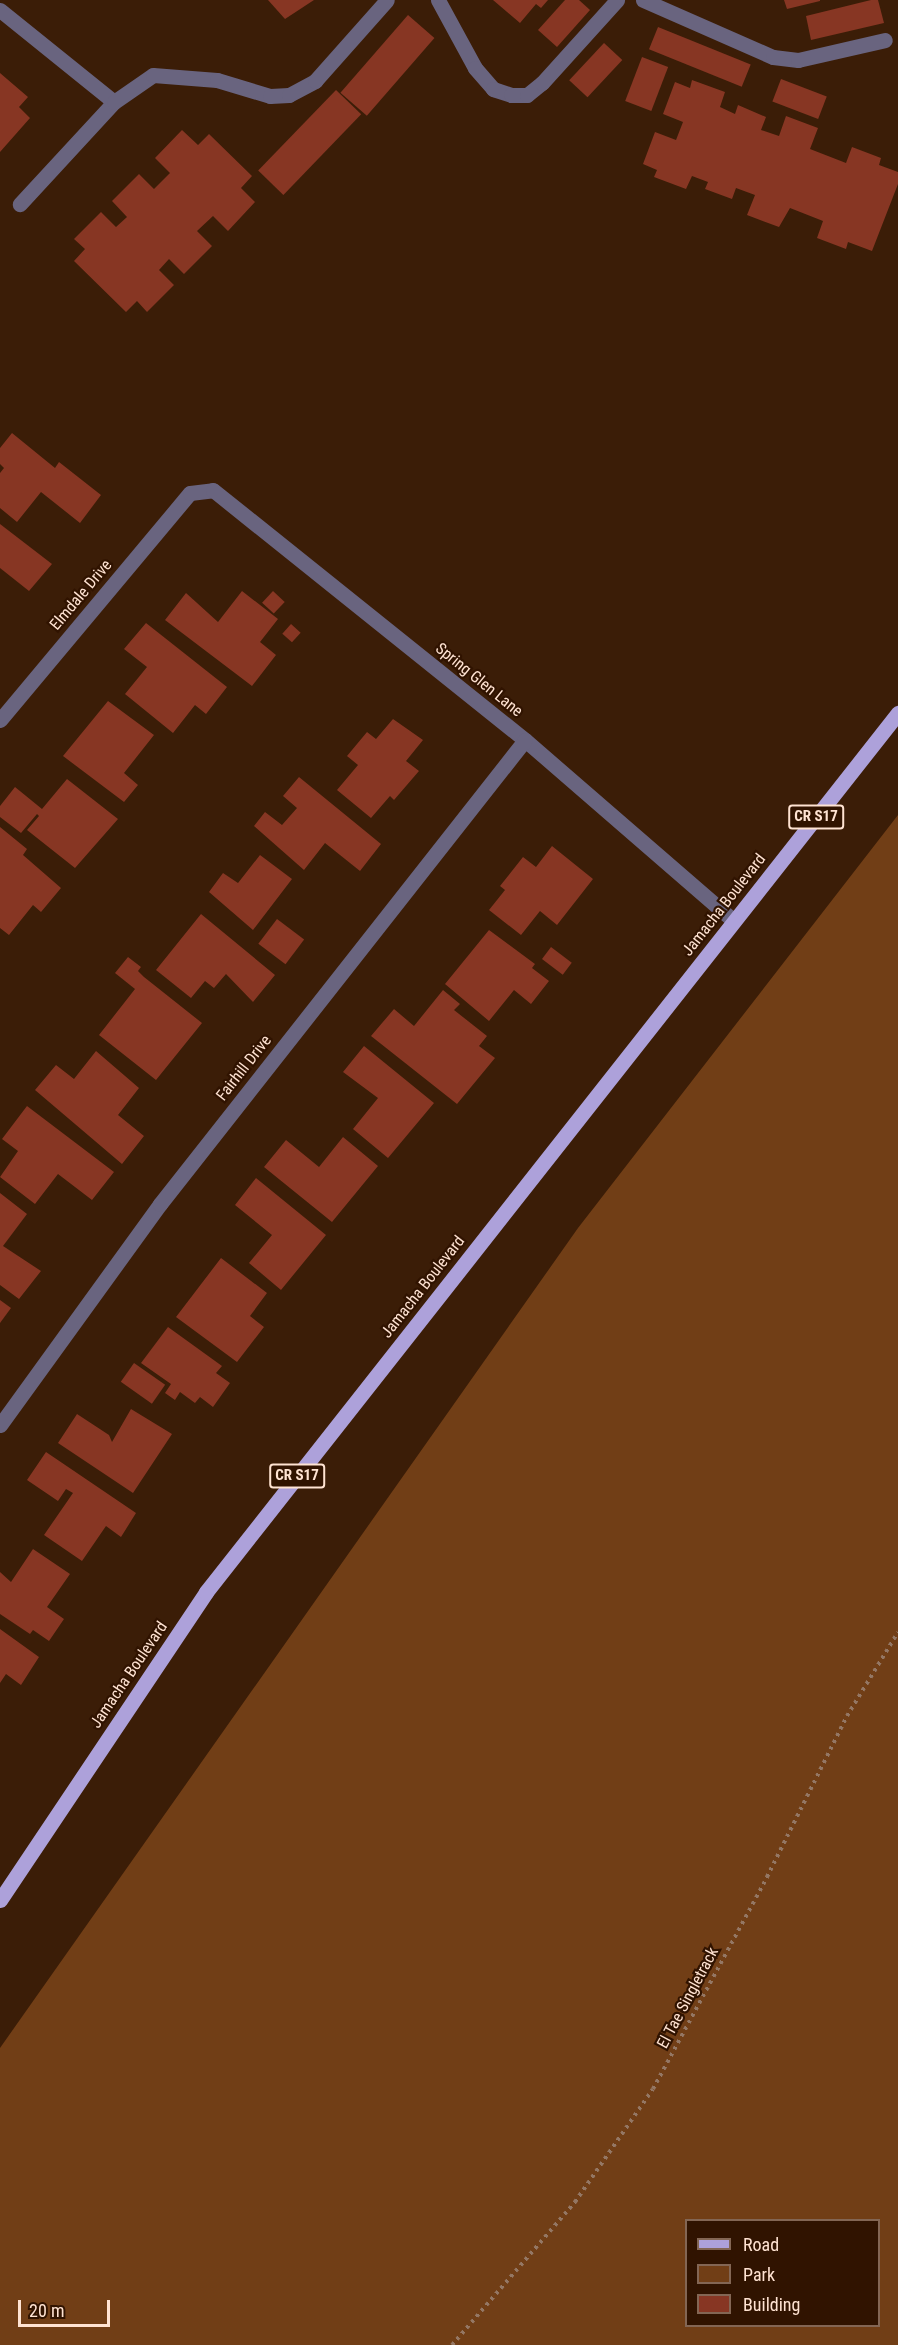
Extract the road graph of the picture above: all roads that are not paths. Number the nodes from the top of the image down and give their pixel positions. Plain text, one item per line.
1 (387, 0) edge
2 (438, 0) edge
3 (617, 0) edge
4 (643, 0) edge
5 (0, 10) edge
6 (885, 40) dead end
7 (114, 102) junction
8 (20, 204) dead end
9 (190, 493) joint
10 (898, 713) edge
11 (0, 720) edge
12 (525, 740) junction
13 (734, 921) junction
14 (0, 1425) edge
15 (0, 1900) edge

1 - 7 street
2 - 3 street
4 - 6 street
5 - 7 street
7 - 8 street
9 - 11 street, Elmdale Drive
9 - 12 street, Spring Glen Lane
10 - 13 main road, Jamacha Boulevard / CR S17
12 - 13 street, Spring Glen Lane
12 - 14 street, Fairhill Drive
13 - 15 main road, Jamacha Boulevard / CR S17

